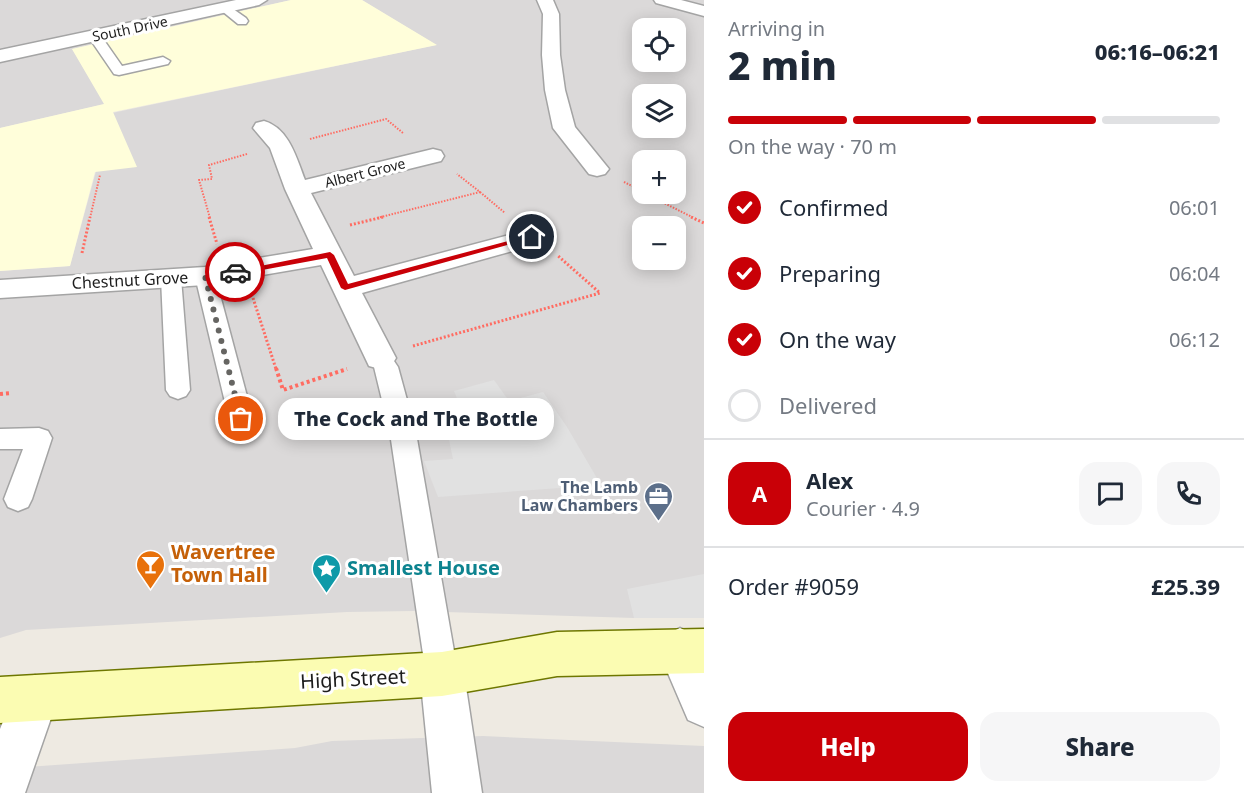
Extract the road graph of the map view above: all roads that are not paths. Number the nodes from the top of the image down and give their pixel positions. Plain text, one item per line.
1 (259, 0) edge
2 (544, 0) edge
3 (662, 0) edge
4 (226, 8) junction
5 (704, 11) edge
6 (242, 21) dead end
7 (94, 36) junction
8 (0, 56) edge
9 (163, 61) dead end
10 (264, 128) dead end
11 (433, 156) dead end
12 (597, 169) dead end
13 (297, 189) junction
14 (532, 237) road end
15 (330, 255) junction
16 (205, 276) junction
17 (171, 278) junction
18 (345, 288) junction
19 (0, 289) edge
20 (383, 363) joint
21 (178, 390) dead end
22 (241, 419) dead end
23 (0, 439) edge
24 (18, 500) dead end
25 (692, 651) edge
26 (442, 674) junction
27 (17, 699) edge
28 (704, 704) edge
29 (0, 793) edge
30 (457, 793) edge

1 - 4 street, South Drive
2 - 12 street
3 - 5 street
4 - 6 lane
4 - 7 street, South Drive
7 - 8 street, South Drive
7 - 9 lane
10 - 13 street
11 - 13 street, Albert Grove
13 - 15 street
14 - 18 street
15 - 16 street, Chestnut Grove
15 - 18 street
16 - 17 street, Chestnut Grove
16 - 22 lane
17 - 19 street, Chestnut Grove
17 - 21 lane
18 - 20 street
20 - 26 lane
23 - 24 lane
25 - 26 main road, High Street
25 - 28 street
26 - 27 main road, High Street
26 - 30 street
27 - 29 street

